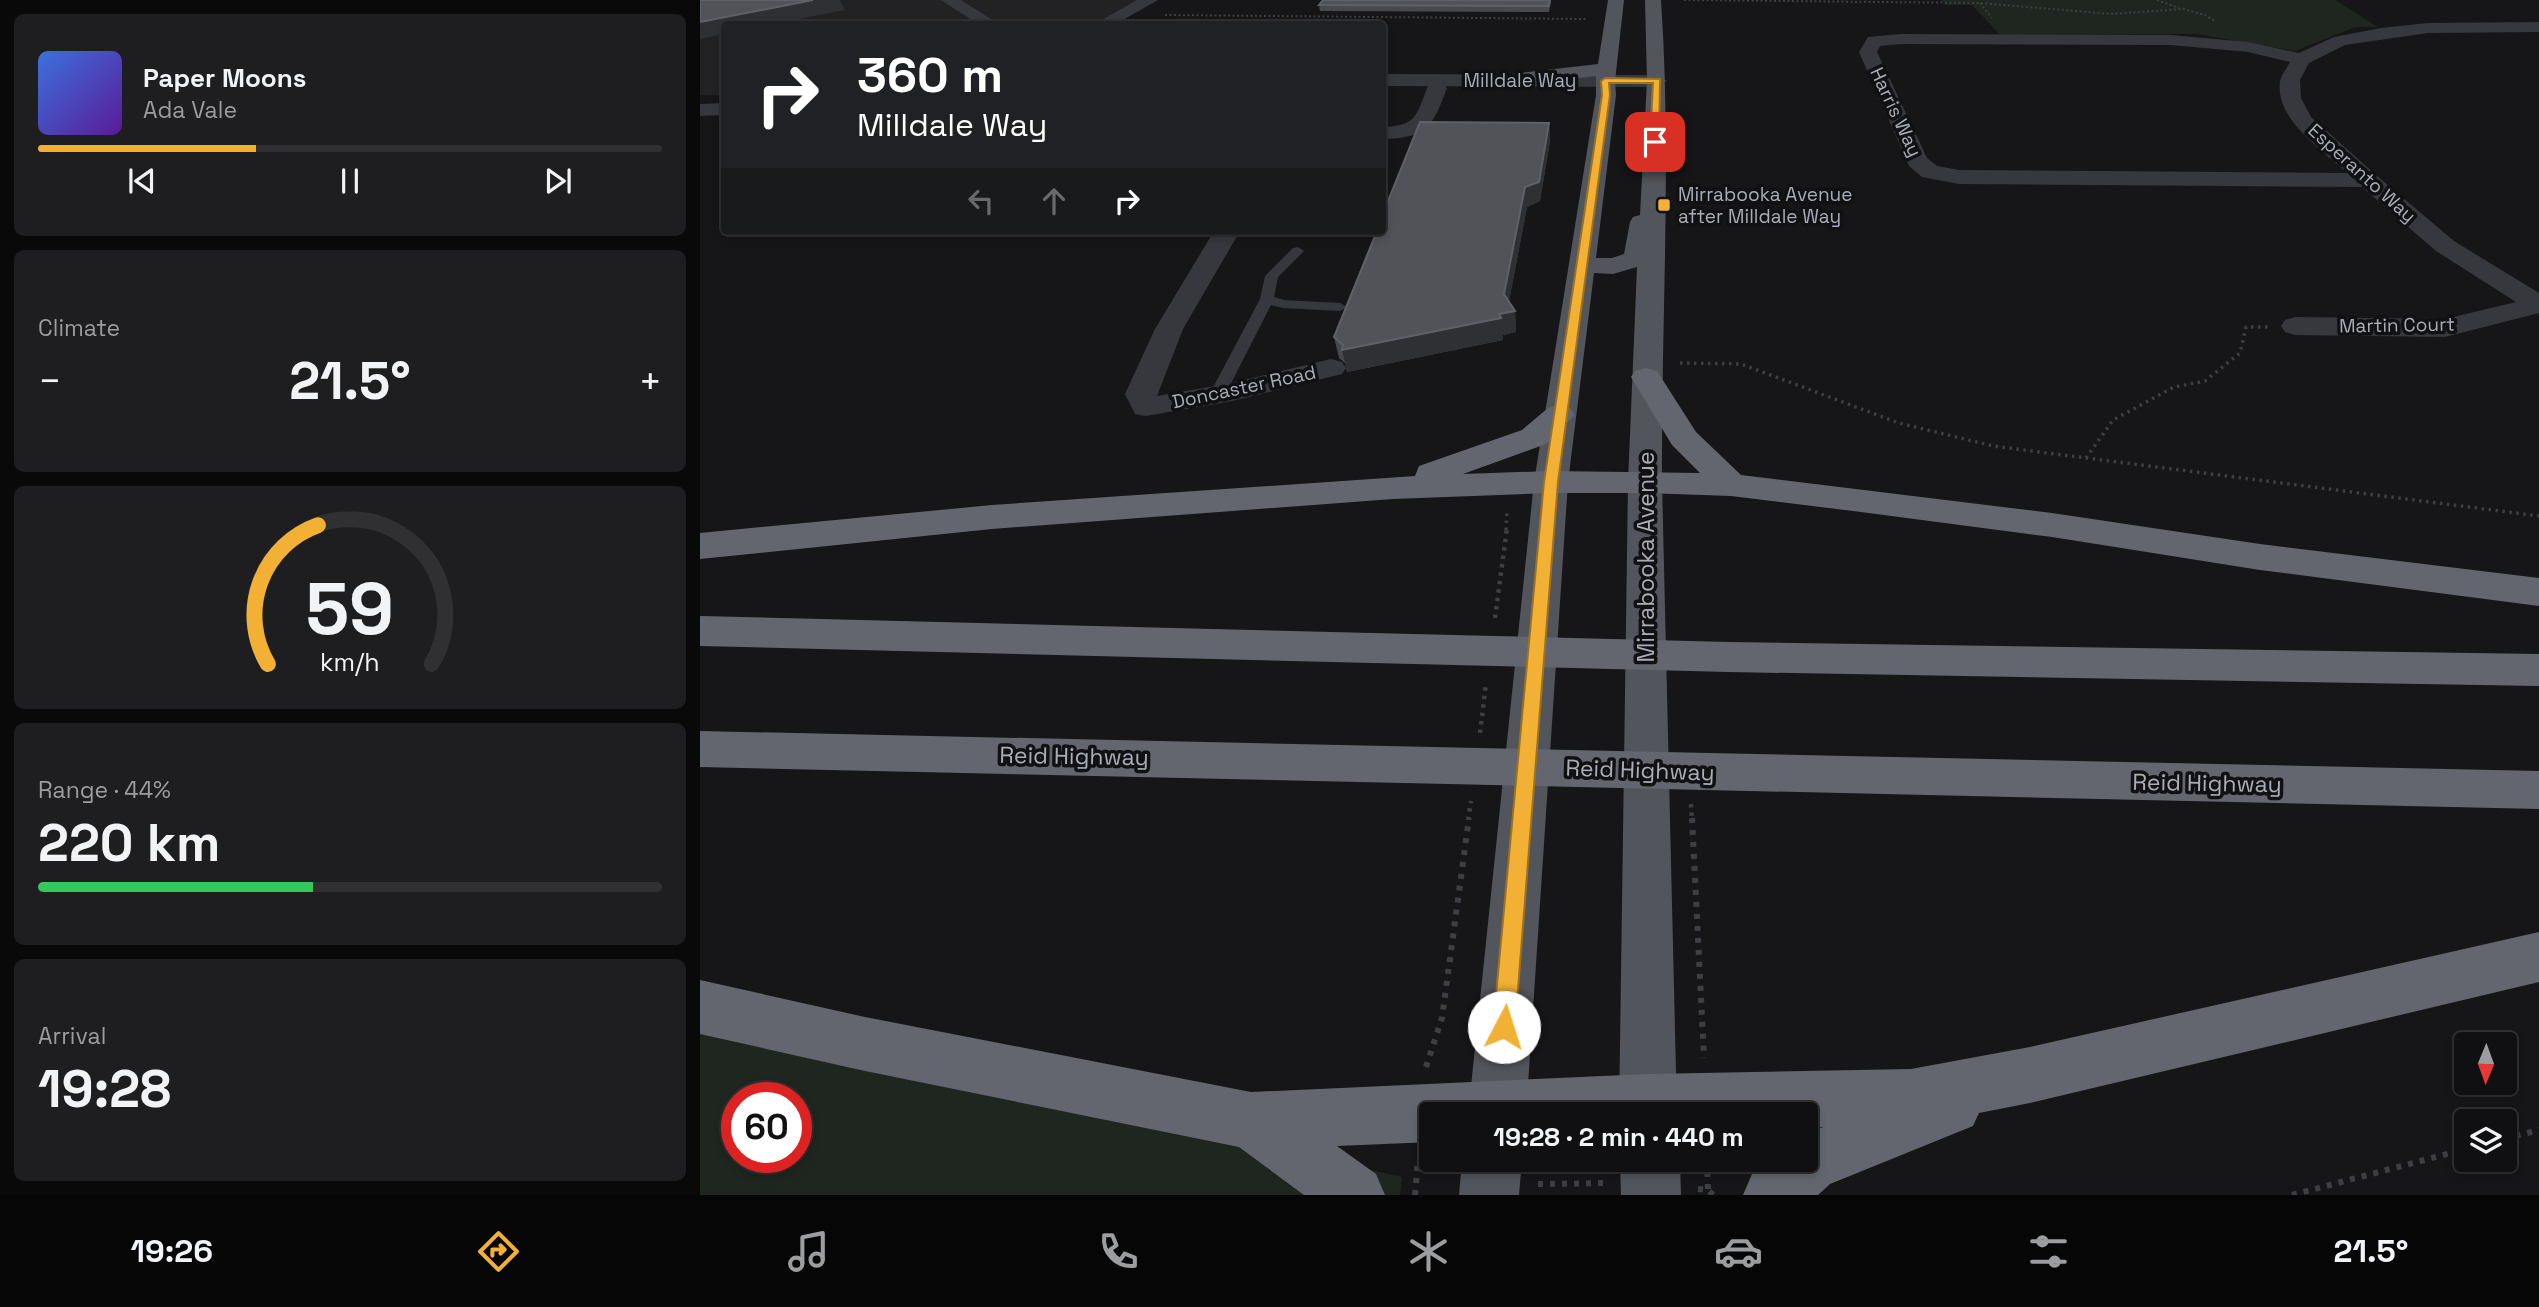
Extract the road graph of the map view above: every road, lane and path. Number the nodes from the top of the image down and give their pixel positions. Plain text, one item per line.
1 (949, 0) edge
2 (967, 0) edge
3 (1616, 0) edge
4 (1653, 0) edge
5 (1684, 0) edge
6 (2157, 0) edge
7 (1159, 5) edge
8 (2183, 9) junction
9 (1591, 19) dead end
10 (985, 21) edge
11 (1002, 21) edge
12 (1113, 21) edge
13 (1132, 21) edge
14 (2539, 27) edge
15 (2248, 47) junction
16 (2301, 59) junction
17 (1386, 80) edge
18 (1606, 80) junction
19 (1657, 86) junction
20 (1386, 88) edge
21 (1437, 88) junction
22 (1567, 90) junction
23 (721, 103) edge
24 (700, 104) edge
25 (721, 109) edge
26 (700, 110) edge
27 (1602, 123) junction
28 (1386, 133) edge
29 (2368, 180) junction
30 (1653, 194) junction
31 (1225, 235) edge
32 (1298, 251) dead end
33 (1581, 265) junction
34 (1268, 299) junction
35 (2539, 305) edge
36 (1340, 307) dead end
37 (2295, 327) joint
38 (1681, 350) dead end
39 (1331, 368) edge
40 (1646, 377) junction
41 (1217, 395) junction
42 (1559, 415) junction
43 (2086, 458) junction
44 (1551, 482) junction
45 (1645, 482) junction
46 (1731, 485) junction
47 (1393, 488) junction
48 (2539, 516) edge
49 (700, 546) edge
50 (2539, 592) edge
51 (700, 631) edge
52 (2539, 670) edge
53 (700, 749) edge
54 (2539, 790) edge
55 (2539, 957) edge
56 (700, 1007) edge
57 (2030, 1075) junction
58 (1497, 1102) edge
59 (1648, 1102) edge
60 (1801, 1102) edge
61 (1251, 1121) junction
62 (2539, 1130) edge
63 (2517, 1136) edge
64 (1419, 1143) edge
65 (2454, 1152) edge
66 (1608, 1172) edge
67 (1708, 1172) edge
68 (1650, 1179) edge
69 (1710, 1193) edge
70 (1355, 1195) edge
71 (1773, 1195) edge
72 (2292, 1195) edge

1 - 10 street
2 - 11 street
3 - 18 main road
4 - 19 main road, Mirrabooka Avenue
5 - 8 path
6 - 8 path
7 - 9 path
7 - 12 street
7 - 13 street
8 - 15 path
14 - 16 street
15 - 16 street, Harris Way
15 - 29 street, Harris Way
16 - 29 street, Esperanto Way
17 - 18 street, Milldale Way
18 - 19 street, Milldale Way
18 - 22 street, Milldale Way
18 - 27 main road
19 - 30 main road, Mirrabooka Avenue
20 - 21 street, Milldale Way
21 - 22 street, Milldale Way
21 - 28 street
22 - 27 main road
23 - 24 street
25 - 26 street
27 - 33 main road
29 - 35 street, Esperanto Way
30 - 33 main road
30 - 40 main road, Mirrabooka Avenue
31 - 41 street, Doncaster Road
32 - 34 lane
33 - 42 main road
34 - 36 lane
34 - 41 lane
35 - 37 street, Martin Court
37 - 43 path
38 - 43 path
39 - 41 street, Doncaster Road
40 - 45 main road, Mirrabooka Avenue
40 - 46 highway
42 - 44 main road
42 - 47 highway
43 - 48 path
44 - 45 highway
44 - 47 highway
44 - 58 main road
45 - 46 highway
45 - 59 main road, Mirrabooka Avenue
46 - 50 highway
47 - 49 highway
51 - 52 highway
53 - 54 highway, Reid Highway
55 - 57 highway
56 - 61 highway
57 - 60 highway
57 - 71 highway
61 - 64 highway
61 - 70 highway
62 - 63 path
65 - 72 path
66 - 68 path
67 - 69 path
68 - 69 path

